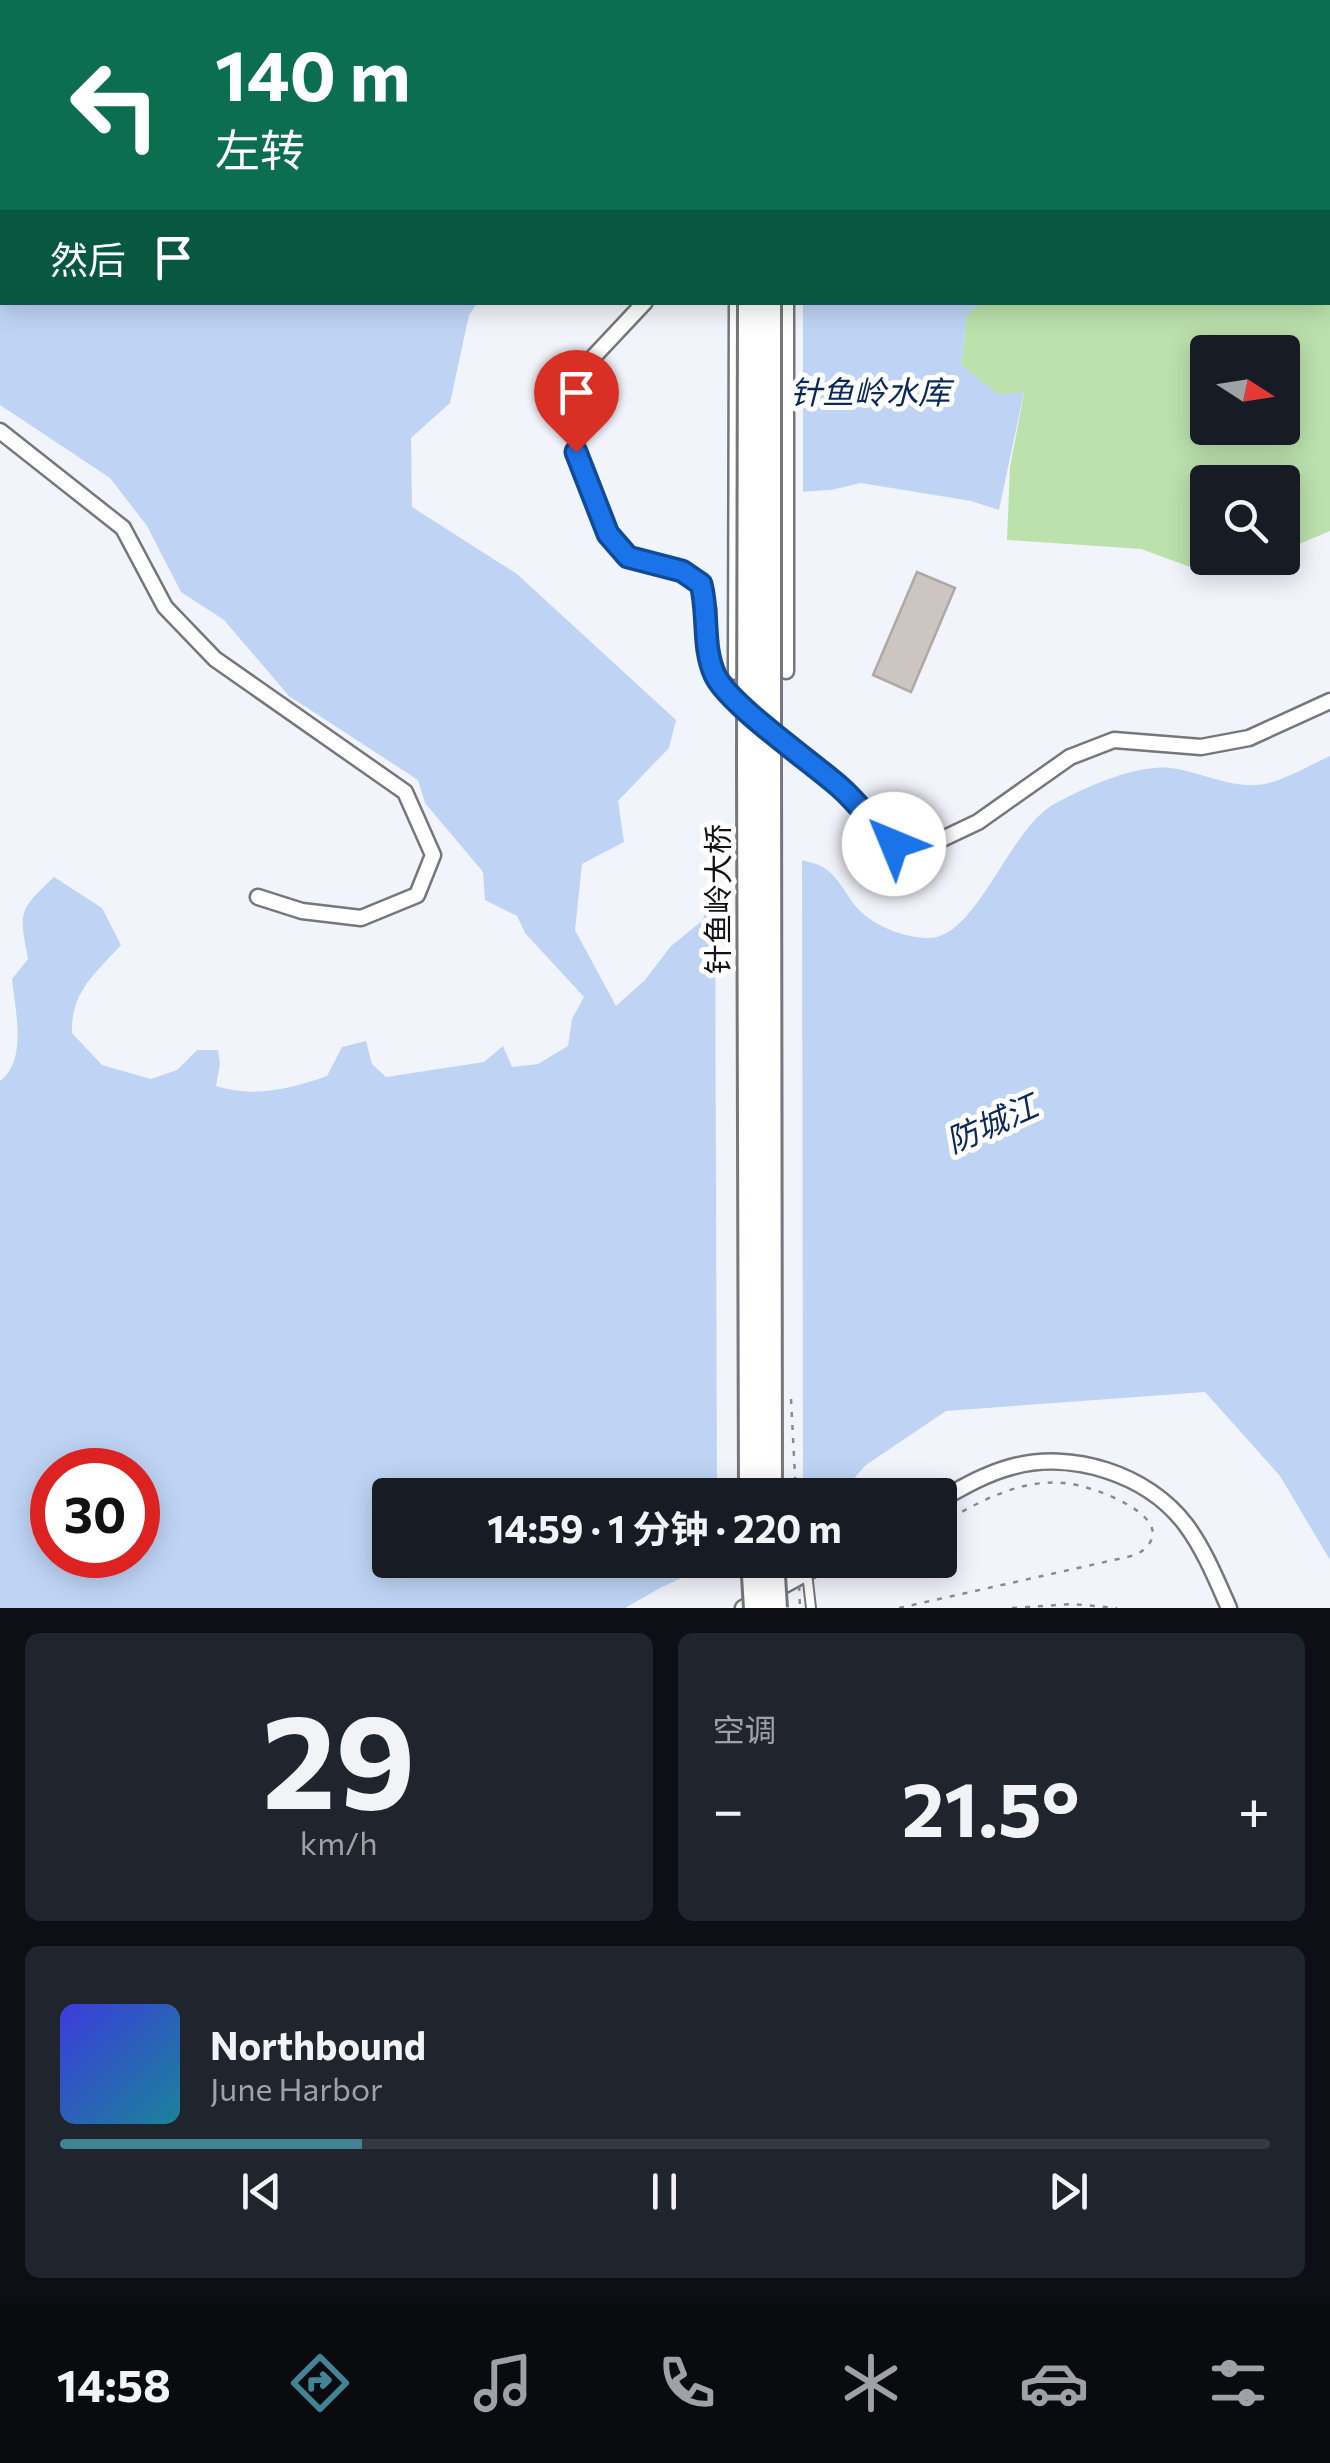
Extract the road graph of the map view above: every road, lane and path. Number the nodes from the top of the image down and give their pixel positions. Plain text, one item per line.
1 (642, 305) edge
2 (737, 305) edge
3 (750, 305) edge
4 (769, 305) edge
5 (786, 305) edge
6 (0, 431) edge
7 (736, 672) dead end
8 (786, 672) dead end
9 (1330, 701) edge
10 (258, 897) dead end
11 (790, 1392) dead end
12 (751, 1478) edge
13 (770, 1478) edge
14 (795, 1478) edge
15 (957, 1490) edge
16 (957, 1515) edge
17 (755, 1578) edge
18 (773, 1578) edge
19 (785, 1578) edge
20 (801, 1578) edge
21 (804, 1578) edge
22 (743, 1608) edge
23 (756, 1608) edge
24 (775, 1608) edge
25 (800, 1608) edge
26 (810, 1608) edge
27 (899, 1608) edge
28 (1012, 1608) edge
29 (1117, 1608) edge
30 (1229, 1608) edge

1 - 9 street
2 - 7 street
3 - 12 main road, 针鱼岭大桥, bridge
4 - 13 main road, 针鱼岭大桥, bridge
5 - 8 street
6 - 10 street
11 - 14 path
15 - 30 street
16 - 27 path
17 - 23 main road, bridge
18 - 24 main road, bridge
19 - 22 street
20 - 25 path, bridge
21 - 26 lane
28 - 29 path

